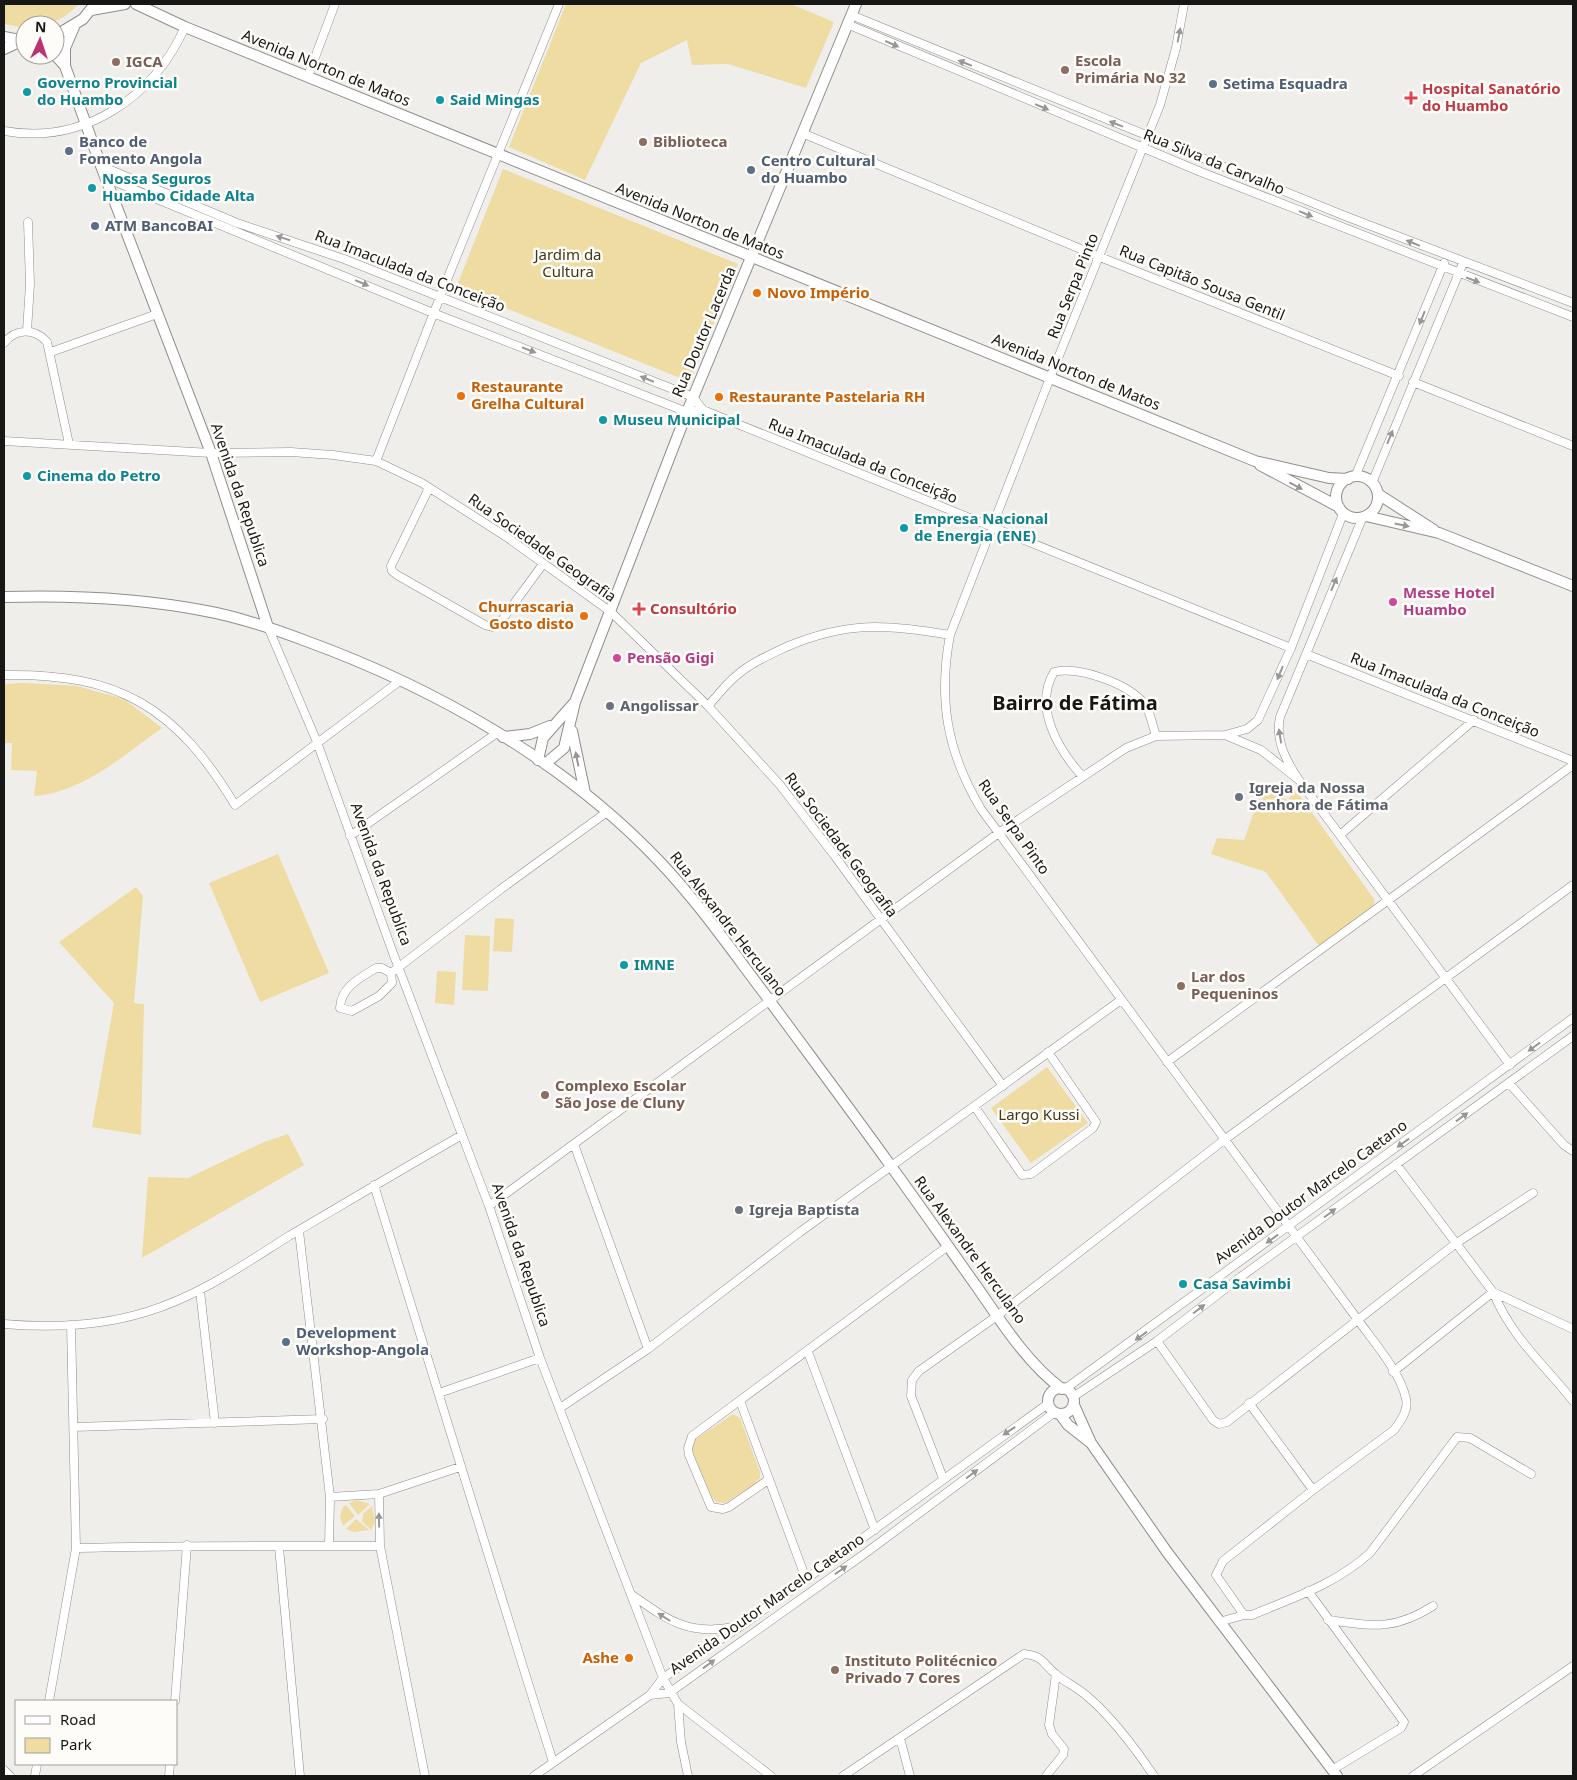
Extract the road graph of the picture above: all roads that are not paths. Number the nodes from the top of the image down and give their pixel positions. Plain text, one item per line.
1 (125, 4) edge
2 (136, 4) edge
3 (335, 4) edge
4 (560, 4) edge
5 (856, 4) edge
6 (1184, 4) edge
7 (93, 7) edge
8 (849, 20) junction
9 (74, 27) junction
10 (186, 27) junction
11 (65, 31) edge
12 (927, 48) junction
13 (923, 58) junction
14 (66, 66) joint
15 (308, 76) junction
16 (1001, 77) junction
17 (996, 88) junction
18 (1075, 108) junction
19 (1071, 119) junction
20 (87, 124) junction
21 (4, 131) edge
22 (802, 133) junction
23 (1147, 136) junction
24 (1142, 148) junction
25 (498, 154) junction
26 (1206, 160) junction
27 (101, 166) junction
28 (1201, 172) junction
29 (106, 178) junction
30 (1284, 192) junction
31 (1280, 203) junction
32 (28, 222) dead end
33 (1100, 257) junction
34 (1447, 257) junction
35 (344, 258) junction
36 (751, 258) junction
37 (1463, 262) junction
38 (1442, 268) junction
39 (339, 273) junction
40 (1458, 274) junction
41 (440, 297) junction
42 (1573, 303) edge
43 (433, 313) junction
44 (157, 314) junction
45 (1573, 317) edge
46 (511, 324) junction
47 (27, 331) junction
48 (505, 341) junction
49 (4, 343) edge
50 (51, 352) junction
51 (603, 362) junction
52 (597, 376) junction
53 (1399, 376) junction
54 (1050, 378) junction
55 (1413, 382) junction
56 (693, 398) junction
57 (703, 410) junction
58 (686, 412) junction
59 (4, 441) edge
60 (69, 444) junction
61 (1573, 446) edge
62 (211, 453) junction
63 (376, 461) junction
64 (1255, 462) junction
65 (1351, 478) junction
66 (1372, 482) junction
67 (429, 488) junction
68 (1378, 494) junction
69 (1341, 511) junction
70 (1364, 518) junction
71 (991, 527) junction
72 (1439, 533) junction
73 (543, 564) junction
74 (1573, 586) edge
75 (4, 597) edge
76 (612, 612) junction
77 (268, 627) junction
78 (950, 635) junction
79 (1291, 648) junction
80 (1306, 654) junction
81 (4, 675) edge
82 (401, 680) junction
83 (575, 702) junction
84 (708, 706) junction
85 (1474, 720) junction
86 (558, 722) junction
87 (571, 724) junction
88 (500, 735) junction
89 (1225, 735) junction
90 (1156, 736) junction
91 (317, 742) junction
92 (1573, 761) edge
93 (541, 762) junction
94 (1573, 765) edge
95 (1082, 776) junction
96 (1299, 780) junction
97 (585, 794) junction
98 (607, 812) junction
99 (1000, 832) junction
100 (1340, 835) junction
101 (350, 836) junction
102 (1573, 885) edge
103 (1388, 901) junction
104 (880, 920) junction
105 (399, 968) junction
106 (391, 973) junction
107 (1445, 978) junction
108 (769, 1000) junction
109 (1121, 1000) junction
110 (1573, 1018) edge
111 (1573, 1036) edge
112 (1048, 1052) junction
113 (1167, 1062) junction
114 (1510, 1065) junction
115 (1509, 1083) junction
116 (1003, 1086) junction
117 (975, 1107) junction
118 (462, 1135) junction
119 (1224, 1140) junction
120 (574, 1144) junction
121 (1573, 1151) edge
122 (1396, 1164) junction
123 (891, 1166) junction
124 (374, 1185) junction
125 (1533, 1193) dead end
126 (489, 1206) junction
127 (1288, 1227) junction
128 (299, 1231) junction
129 (1296, 1238) junction
130 (1455, 1244) junction
131 (948, 1246) junction
132 (200, 1290) junction
133 (1493, 1292) junction
134 (997, 1316) junction
135 (1358, 1320) junction
136 (4, 1324) edge
137 (71, 1325) junction
138 (1573, 1329) edge
139 (1157, 1340) junction
140 (648, 1349) junction
141 (808, 1352) junction
142 (540, 1358) junction
143 (1393, 1372) junction
144 (1043, 1375) junction
145 (1064, 1389) junction
146 (439, 1393) junction
147 (1573, 1400) edge
148 (740, 1401) junction
149 (1049, 1401) junction
150 (1074, 1401) junction
151 (1249, 1403) junction
152 (560, 1408) junction
153 (1057, 1413) junction
154 (323, 1419) junction
155 (216, 1422) junction
156 (74, 1427) junction
157 (1091, 1444) junction
158 (460, 1467) junction
159 (1531, 1474) dead end
160 (943, 1478) junction
161 (768, 1480) junction
162 (1312, 1490) junction
163 (379, 1494) junction
164 (330, 1497) junction
165 (875, 1530) junction
166 (187, 1545) junction
167 (329, 1546) junction
168 (380, 1546) junction
169 (279, 1547) junction
170 (76, 1548) junction
171 (806, 1580) junction
172 (1308, 1591) junction
173 (631, 1594) junction
174 (1433, 1606) dead end
175 (1244, 1615) junction
176 (1328, 1620) junction
177 (1219, 1622) junction
178 (744, 1624) junction
179 (1573, 1666) edge
180 (1056, 1674) junction
181 (663, 1678) junction
182 (669, 1692) junction
183 (650, 1695) junction
184 (49, 1700) edge
185 (175, 1700) edge
186 (678, 1704) junction
187 (900, 1738) junction
188 (553, 1762) junction
189 (4, 1770) edge
190 (1334, 1773) edge
191 (10, 1776) edge
192 (300, 1776) edge
193 (425, 1776) edge
194 (534, 1776) edge
195 (688, 1776) edge
196 (771, 1776) edge
197 (843, 1776) edge
198 (910, 1776) edge
199 (1046, 1776) edge
200 (1154, 1776) edge
201 (1413, 1776) edge

1 - 7 main road
2 - 10 main road, Avenida Norton de Matos
3 - 15 street
4 - 25 street
5 - 8 main road, Rua Doutor Lacerda
23 -> 6 street, Rua Serpa Pinto
7 - 9 main road
8 - 12 street, Rua Silva da Carvalho
8 -> 13 street, Rua Silva da Carvalho
8 - 22 main road, Rua Doutor Lacerda
9 - 11 main road
9 - 14 main road
10 - 15 main road, Avenida Norton de Matos
10 - 20 street
12 - 13 street
16 -> 12 street, Rua Silva da Carvalho
13 - 17 street, Rua Silva da Carvalho
14 - 20 main road, Avenida da Republica
15 - 25 main road, Avenida Norton de Matos
16 - 17 street
16 - 18 street, Rua Silva da Carvalho
17 -> 19 street, Rua Silva da Carvalho
18 - 19 street
23 -> 18 street, Rua Silva da Carvalho
19 - 24 street, Rua Silva da Carvalho
20 - 21 street
20 - 27 main road, Avenida da Republica
22 - 33 street, Rua Capitão Sousa Gentil
22 - 36 main road, Rua Doutor Lacerda
23 - 24 street, Rua Serpa Pinto
23 - 26 street, Rua Silva da Carvalho
24 - 28 street, Rua Silva da Carvalho
24 - 33 street, Rua Serpa Pinto
25 - 36 main road, Avenida Norton de Matos
25 - 41 street
26 - 28 street
26 - 30 street, Rua Silva da Carvalho
27 - 29 main road, Avenida da Republica
35 -> 27 street, Rua Imaculada da Conceição
28 - 31 street, Rua Silva da Carvalho
29 - 39 street, Rua Imaculada da Conceição
29 - 44 main road, Avenida da Republica
30 - 31 street
34 -> 30 street, Rua Silva da Carvalho
31 -> 38 street, Rua Silva da Carvalho
32 - 47 street
33 - 53 street, Rua Capitão Sousa Gentil
33 - 54 street, Rua Serpa Pinto
34 - 37 street, Rua Silva da Carvalho
34 - 38 street
35 - 39 street
35 - 41 street, Rua Imaculada da Conceição
36 - 54 main road, Avenida Norton de Matos
36 - 56 main road, Rua Doutor Lacerda
37 - 40 street
37 - 42 street, Rua Silva da Carvalho
38 - 40 street, Rua Silva da Carvalho
38 -> 53 street
39 -> 43 street, Rua Imaculada da Conceição
40 -> 45 street, Rua Silva da Carvalho
40 - 55 street
41 - 43 street
41 - 46 street, Rua Imaculada da Conceição
43 - 48 street, Rua Imaculada da Conceição
43 - 63 street
44 - 50 street
44 - 62 main road, Avenida da Republica
46 - 48 street
46 - 51 street, Rua Imaculada da Conceição
47 - 49 street
47 - 50 street
48 -> 52 street, Rua Imaculada da Conceição
50 - 60 street
51 - 52 street
56 -> 51 street, Rua Imaculada da Conceição
52 - 58 street, Rua Imaculada da Conceição
53 - 65 street
54 - 64 main road, Avenida Norton de Matos
54 - 71 street, Rua Serpa Pinto
55 - 61 street
66 -> 55 street
56 - 57 street, Rua Imaculada da Conceição
56 - 58 main road, Rua Doutor Lacerda
57 - 58 street, Rua Imaculada da Conceição
57 - 71 street, Rua Imaculada da Conceição
58 - 76 main road, Rua Doutor Lacerda
59 - 60 street, Rua Sociedade Geografia
60 - 62 street, Rua Sociedade Geografia
62 - 63 street, Rua Sociedade Geografia
62 - 77 main road, Avenida da Republica
63 - 67 street, Rua Sociedade Geografia
64 - 65 main road, Avenida Norton de Matos
64 -> 69 main road, Avenida Norton de Matos
65 - 66 main road
65 - 69 main road
66 - 68 main road
67 - 73 street, Rua Sociedade Geografia
67 - 73 street
68 - 70 main road
68 - 72 main road
69 - 70 main road
69 - 79 street
70 -> 72 main road
80 -> 70 street
71 - 78 street, Rua Serpa Pinto
71 - 79 street, Rua Imaculada da Conceição
72 - 74 main road
73 - 76 street, Rua Sociedade Geografia
75 - 77 main road, Rua Alexandre Herculano
76 - 83 main road, Rua Doutor Lacerda
76 - 84 street, Rua Sociedade Geografia
77 - 82 main road, Rua Alexandre Herculano
77 - 91 street, Avenida da Republica
78 - 84 street
78 - 99 street, Rua Serpa Pinto
79 -> 89 street
80 - 85 street, Rua Imaculada da Conceição
96 -> 80 street
81 - 91 street
82 - 88 main road, Rua Alexandre Herculano
82 - 91 street
83 - 86 main road, Rua Doutor Lacerda
83 - 87 main road, Rua Doutor Lacerda
84 - 104 street, Rua Sociedade Geografia
85 - 92 street, Rua Imaculada da Conceição
85 - 100 street
86 - 88 main road
86 - 93 main road, Rua Doutor Lacerda
87 - 93 main road, Rua Doutor Lacerda
97 -> 87 main road
88 - 93 main road, Rua Alexandre Herculano
88 - 101 street
89 - 90 street
89 - 96 street
90 - 95 street
90 - 95 street
91 - 101 street, Avenida da Republica
93 - 97 main road, Rua Alexandre Herculano
94 - 103 street
95 - 99 street
96 - 100 street
97 - 98 main road, Rua Alexandre Herculano
98 - 105 street
98 - 108 main road, Rua Alexandre Herculano
99 - 104 street
99 - 109 street, Rua Serpa Pinto
100 - 103 street
101 - 105 street, Avenida da Republica
102 - 107 street
103 - 107 street
103 - 113 street
104 - 108 street
104 - 116 street, Rua Sociedade Geografia
105 - 106 street
105 - 118 street, Avenida da Republica
106 - 106 street
107 - 114 street
107 - 119 street
108 - 120 street
108 - 123 main road, Rua Alexandre Herculano
109 - 112 street
109 - 113 street, Rua Serpa Pinto
110 -> 114 street, Avenida Doutor Marcelo Caetano
111 - 115 street, Avenida Doutor Marcelo Caetano
112 - 116 street
112 - 117 street
113 - 119 street, Rua Serpa Pinto
114 -> 127 street, Avenida Doutor Marcelo Caetano
115 - 121 street
122 -> 115 street, Avenida Doutor Marcelo Caetano
116 - 117 street
117 - 123 street
118 - 124 street
118 - 126 street, Avenida da Republica
119 - 127 street, Rua Serpa Pinto
119 - 134 street
120 - 126 street
120 - 140 street
129 -> 122 street, Avenida Doutor Marcelo Caetano
122 - 130 street
123 - 131 main road, Rua Alexandre Herculano
123 - 140 street
124 - 128 street
124 - 146 street
125 - 130 street
126 - 142 street, Avenida da Republica
127 - 129 street, Rua Serpa Pinto
127 -> 145 street, Avenida Doutor Marcelo Caetano
128 - 132 street
128 - 154 street
129 - 135 street, Rua Serpa Pinto
139 -> 129 street, Avenida Doutor Marcelo Caetano
130 - 133 street
130 - 135 street
131 - 134 main road, Rua Alexandre Herculano
131 - 141 street
132 - 137 street
132 - 155 street
133 - 138 street
133 - 143 street
133 - 147 street
134 - 144 main road, Rua Alexandre Herculano
134 - 160 street
135 - 143 street, Rua Serpa Pinto
135 - 151 street
136 - 137 street
137 - 156 street
139 - 150 street, Avenida Doutor Marcelo Caetano
139 - 151 street
140 - 152 street
141 - 148 street
141 - 165 street
142 - 146 street
142 - 152 street, Avenida da Republica
143 - 162 street, Rua Serpa Pinto
144 - 145 main road, Rua Alexandre Herculano
144 - 149 main road, Rua Alexandre Herculano
145 - 149 main road, Avenida Doutor Marcelo Caetano
145 - 150 main road
146 - 158 street
148 - 161 street
148 - 161 street
149 - 153 main road
149 -> 160 street, Avenida Doutor Marcelo Caetano
150 - 153 main road, Avenida Doutor Marcelo Caetano
150 - 157 main road
151 - 162 street
152 - 173 street, Avenida da Republica
153 - 157 main road
182 -> 153 street, Avenida Doutor Marcelo Caetano
154 - 155 street
154 - 164 street
155 - 156 street
156 - 170 street
157 - 177 main road
158 - 163 street
158 - 188 street
159 - 172 street
160 - 165 street, Avenida Doutor Marcelo Caetano
161 - 171 street
162 - 175 street, Rua Serpa Pinto
163 - 164 street
168 -> 163 street
164 - 167 street
165 - 171 street, Avenida Doutor Marcelo Caetano
166 - 169 street
166 - 170 street
166 - 185 street
167 - 168 street
167 - 169 street
168 - 193 street
169 - 192 street
170 - 184 street
171 - 178 street, Avenida Doutor Marcelo Caetano
172 - 175 street
172 - 176 street
178 -> 173 street
173 - 181 street, Avenida da Republica
174 - 176 street
175 - 177 street
176 - 190 street
177 - 190 main road
178 - 181 street, Avenida Doutor Marcelo Caetano
179 - 201 street
180 - 187 street
180 - 199 street
180 - 200 street
181 - 182 street, Avenida da Republica
181 - 183 street, Avenida Doutor Marcelo Caetano
182 - 183 street, Avenida Doutor Marcelo Caetano
182 - 186 street, Avenida da Republica
183 - 188 street
186 - 195 street
186 - 196 street, Avenida da Republica
187 - 197 street
187 - 198 street
188 - 194 street
189 - 191 street

